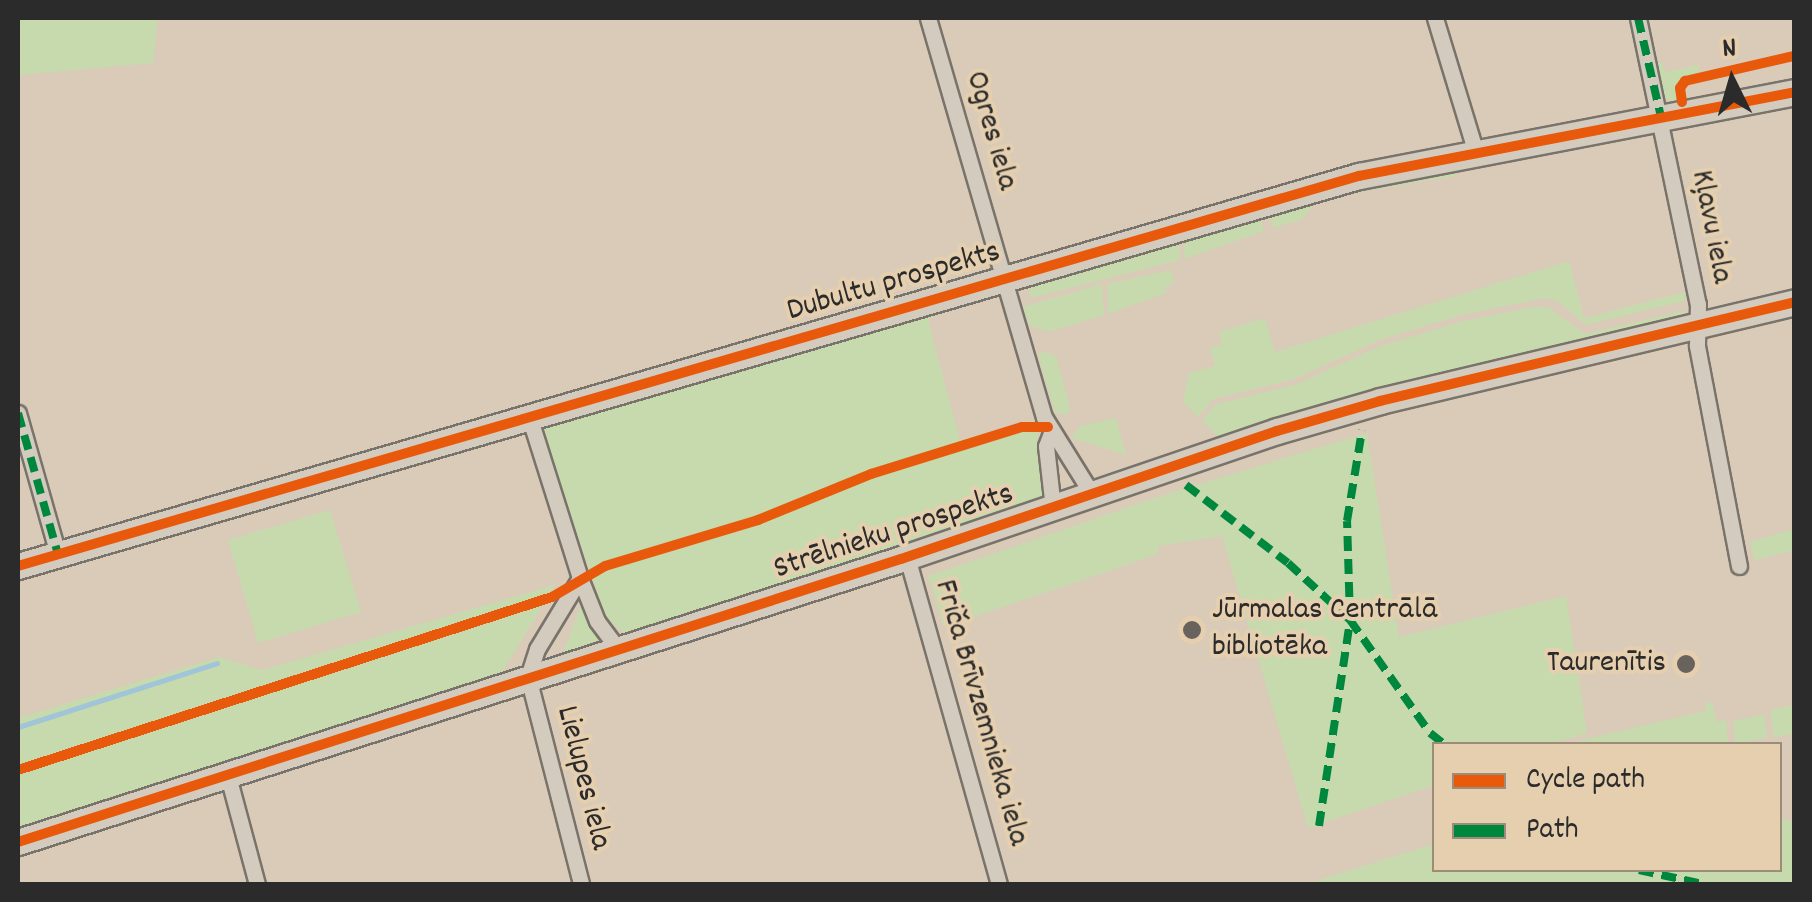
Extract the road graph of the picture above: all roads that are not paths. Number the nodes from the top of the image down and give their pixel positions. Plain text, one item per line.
1 (928, 18) edge
2 (1435, 18) edge
3 (1638, 18) edge
4 (1794, 92) edge
5 (1662, 121) junction
6 (1476, 156) junction
7 (1001, 278) junction
8 (1794, 302) edge
9 (1697, 324) junction
10 (18, 413) edge
11 (529, 416) junction
12 (1050, 433) junction
13 (1092, 494) junction
14 (1053, 508) junction
15 (58, 554) junction
16 (907, 557) junction
17 (18, 566) edge
18 (1738, 566) dead end
19 (580, 578) junction
20 (617, 648) junction
21 (528, 677) junction
22 (228, 776) junction
23 (18, 842) edge
24 (257, 884) edge
25 (580, 884) edge
26 (999, 884) edge

1 - 7 street, Ogres iela
2 - 6 street
3 - 5 street, Kļavu iela
4 - 5 main road, Dubultu prospekts
5 - 6 main road, Dubultu prospekts
5 - 9 street, Kļavu iela
6 - 7 main road, Dubultu prospekts
7 - 11 main road, Dubultu prospekts
7 - 12 street, Ogres iela
8 - 9 main road, Strēlnieku prospekts
9 - 13 main road, Strēlnieku prospekts
9 - 18 street, Kļavu iela
10 - 15 street
11 - 15 main road, Dubultu prospekts
11 - 19 street
12 - 13 street, Ogres iela
12 - 14 street, Ogres iela
13 - 14 main road, Strēlnieku prospekts
14 - 16 main road, Strēlnieku prospekts
15 - 17 main road, Dubultu prospekts
16 - 20 main road, Strēlnieku prospekts
16 - 26 street, Friča Brīvzemnieka iela
19 - 20 street
19 - 21 street, Lielupes iela
20 - 21 main road, Strēlnieku prospekts
21 - 22 main road, Strēlnieku prospekts
21 - 25 street, Lielupes iela
22 - 23 main road, Strēlnieku prospekts
22 - 24 street

